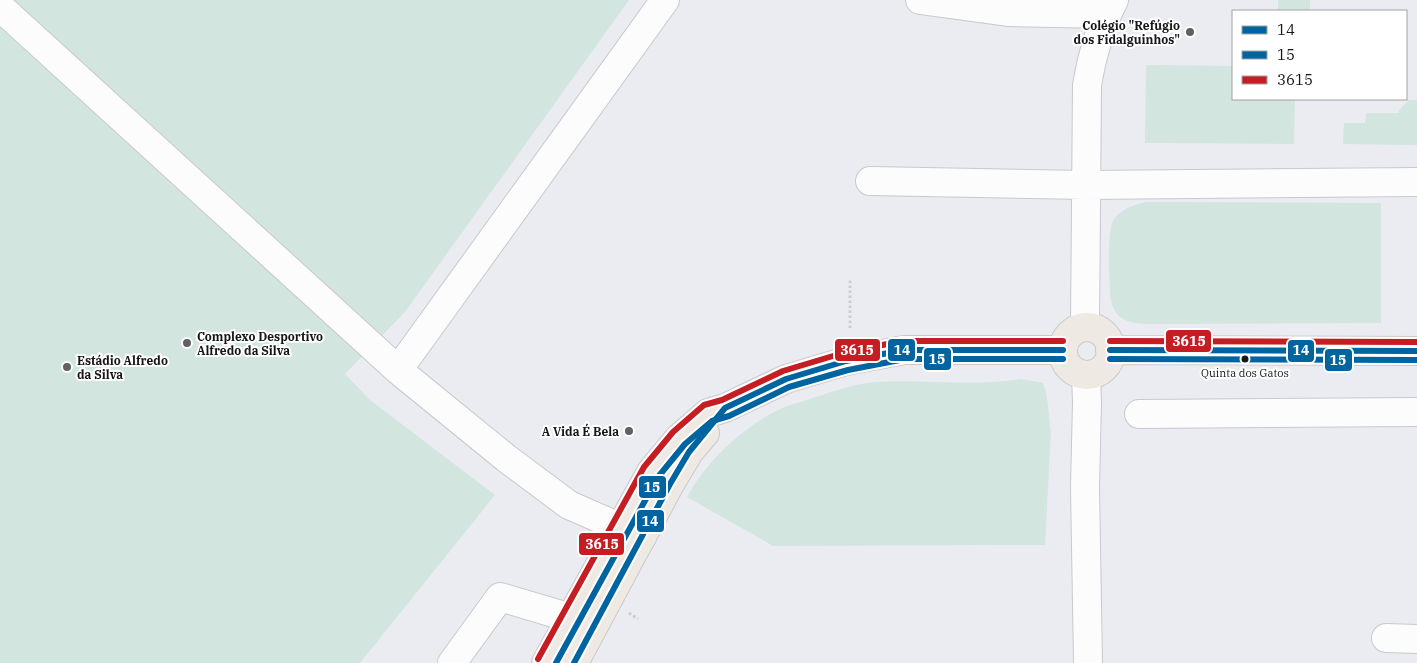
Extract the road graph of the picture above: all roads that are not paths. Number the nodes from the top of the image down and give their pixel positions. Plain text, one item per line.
1 (665, 0) edge
2 (920, 0) edge
3 (0, 7) edge
4 (1110, 7) edge
5 (870, 181) dead end
6 (1417, 182) edge
7 (1086, 184) junction
8 (1085, 327) junction
9 (1062, 350) junction
10 (1110, 350) junction
11 (1417, 351) edge
12 (398, 370) junction
13 (1086, 375) junction
14 (1417, 412) edge
15 (1139, 414) dead end
16 (631, 532) junction
17 (571, 618) junction
18 (1386, 638) dead end
19 (1417, 639) edge
20 (576, 658) edge
21 (452, 663) edge
22 (546, 663) edge
23 (1088, 663) edge

1 - 12 street
2 - 4 street
3 - 12 street
4 - 7 street
5 - 7 street
6 - 7 street
7 - 8 street
8 - 9 main road
8 - 10 main road
9 - 13 main road
9 - 16 main road
10 - 11 main road
10 - 13 main road
12 - 16 street
13 - 23 street
14 - 15 street
16 - 17 main road
16 - 20 main road
17 - 20 street
17 - 21 street
17 - 22 main road
18 - 19 street

